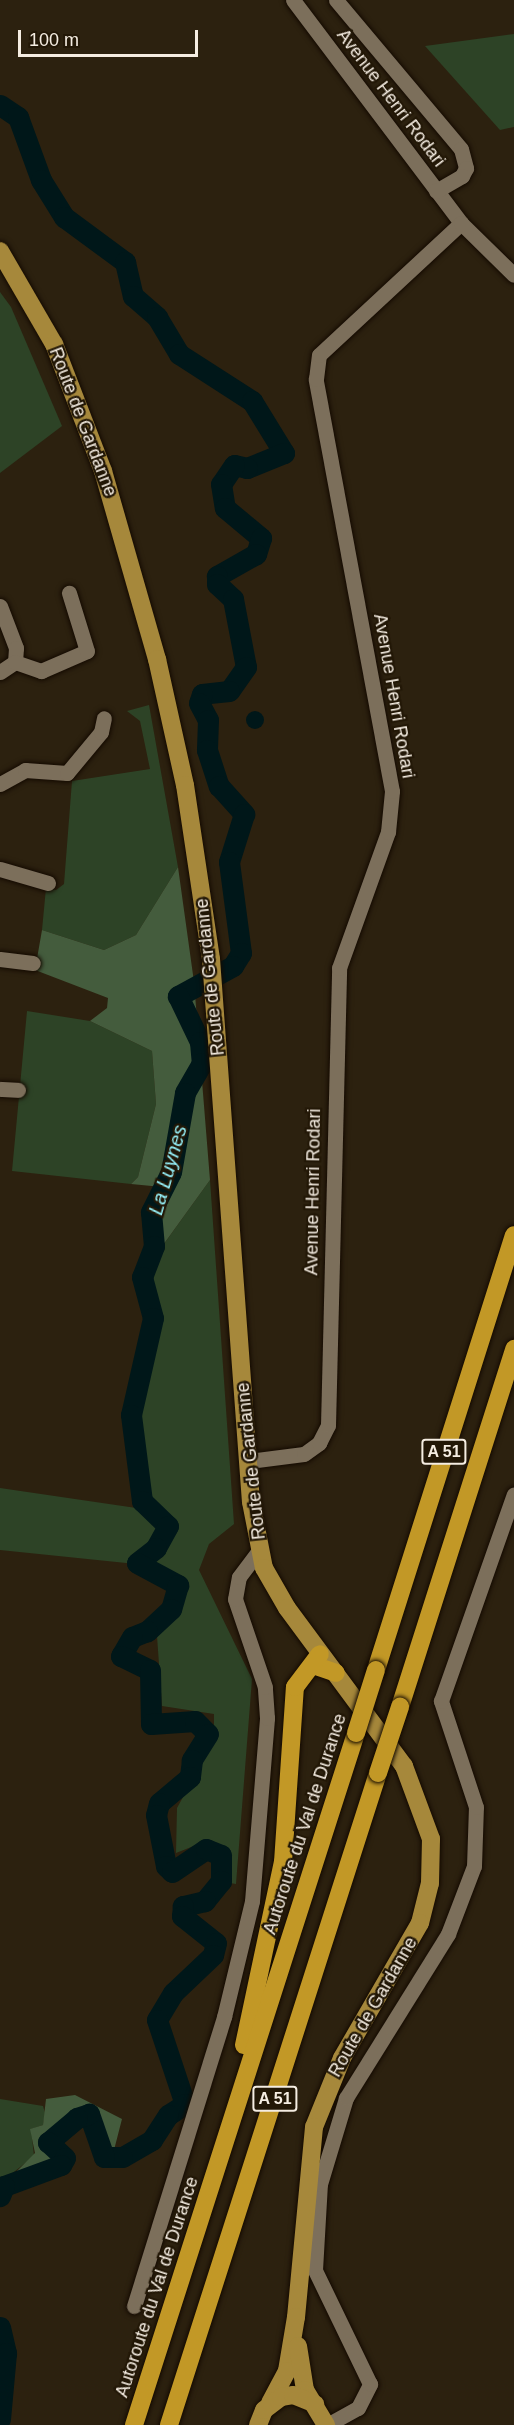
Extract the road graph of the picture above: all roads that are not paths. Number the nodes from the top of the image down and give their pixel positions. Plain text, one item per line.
1 (296, 0) edge
2 (336, 0) edge
3 (436, 191) junction
4 (461, 223) junction
5 (0, 251) edge
6 (0, 263) edge
7 (514, 275) edge
8 (69, 593) dead end
9 (141, 604) junction
10 (0, 606) edge
11 (15, 662) junction
12 (0, 672) edge
13 (104, 718) dead end
14 (0, 784) edge
15 (0, 869) edge
16 (48, 883) dead end
17 (0, 960) edge
18 (33, 963) dead end
19 (0, 1089) edge
20 (18, 1090) dead end
21 (514, 1235) edge
22 (514, 1349) edge
23 (249, 1461) junction
24 (514, 1494) edge
25 (260, 1549) junction
26 (316, 1660) junction
27 (336, 1673) joint
28 (134, 2306) dead end
29 (296, 2317) junction
30 (161, 2342) junction
31 (270, 2403) junction
32 (315, 2404) junction
33 (134, 2425) edge
34 (169, 2425) edge
35 (258, 2425) edge
36 (327, 2425) edge

1 - 3 street, Avenue Henri Rodari
2 - 3 street, Avenue Henri Rodari
3 - 4 street, Avenue Henri Rodari
4 - 7 street, Avenue Henri Rodari
4 - 23 street, Avenue Henri Rodari
5 - 9 main road, Route de Gardanne
6 - 9 main road, Route de Gardanne
8 - 11 street
9 - 23 main road, Route de Gardanne
10 - 11 street
11 - 12 street
13 - 14 street
15 - 16 street
17 - 18 street
19 - 20 street
21 - 30 highway, Autoroute du Val de Durance / A 51, bridge
22 - 34 highway, A 51, bridge
23 - 25 main road, Route de Gardanne
24 - 36 street
25 - 26 main road, Route de Gardanne
25 - 28 street
26 - 27 highway
26 - 30 highway
27 - 29 main road, Route de Gardanne
29 - 31 main road
29 - 32 main road
30 - 33 highway, Autoroute du Val de Durance / A 51
31 - 32 main road
31 - 35 main road
32 - 36 main road

